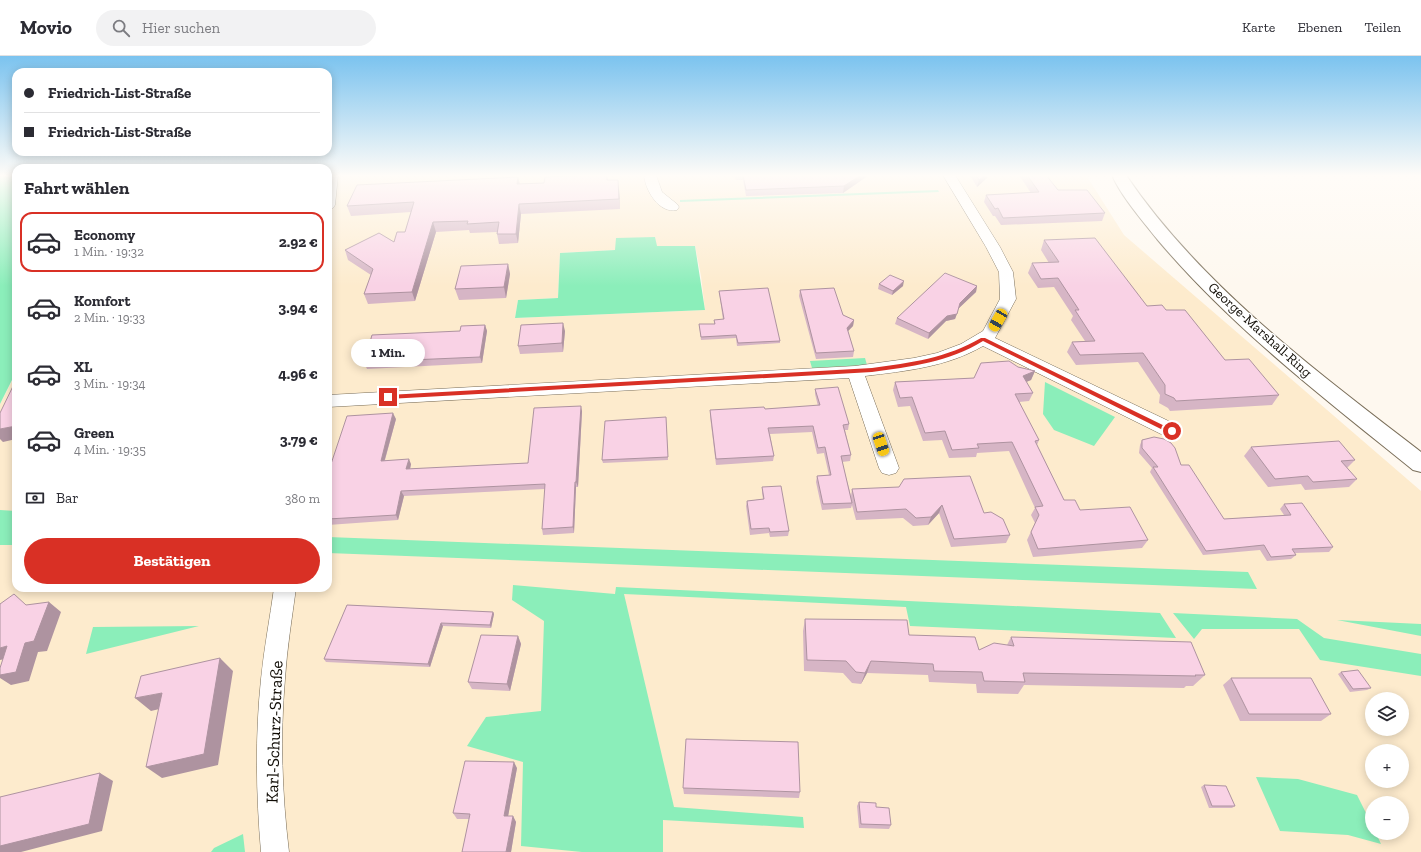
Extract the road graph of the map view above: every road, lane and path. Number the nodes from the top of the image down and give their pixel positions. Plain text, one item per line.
1 (971, 212) edge
2 (1144, 212) edge
3 (983, 339) junction
4 (855, 372) junction
5 (332, 401) edge
6 (1172, 431) dead end
7 (1421, 464) edge
8 (889, 468) dead end
9 (284, 592) edge
10 (275, 852) edge

1 - 3 street
2 - 7 main road, George-Marshall-Ring
3 - 4 street
3 - 6 street
4 - 5 street
4 - 8 street
9 - 10 street, Karl-Schurz-Straße

